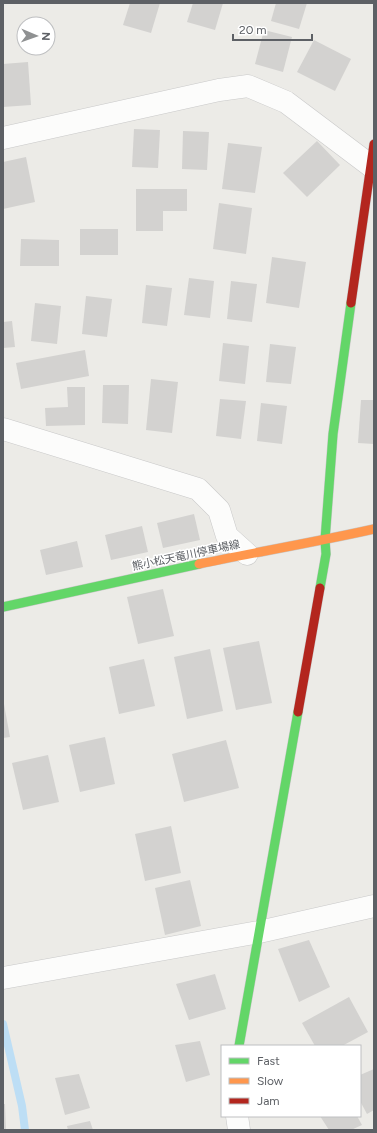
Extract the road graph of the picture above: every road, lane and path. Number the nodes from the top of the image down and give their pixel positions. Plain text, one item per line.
1 (3, 138) edge
2 (374, 144) edge
3 (371, 166) junction
4 (3, 429) edge
5 (374, 529) edge
6 (325, 540) junction
7 (246, 554) junction
8 (3, 607) edge
9 (374, 906) edge
10 (259, 932) junction
11 (3, 978) edge
12 (239, 1045) edge
13 (237, 1117) edge
14 (239, 1130) edge

1 - 3 street
2 - 3 street
3 - 6 street
4 - 7 street
5 - 6 street, 熊小松天竜川停車場線
6 - 7 street, 熊小松天竜川停車場線
6 - 10 street
7 - 8 street, 熊小松天竜川停車場線
9 - 10 street
10 - 11 street
10 - 12 street
13 - 14 street

